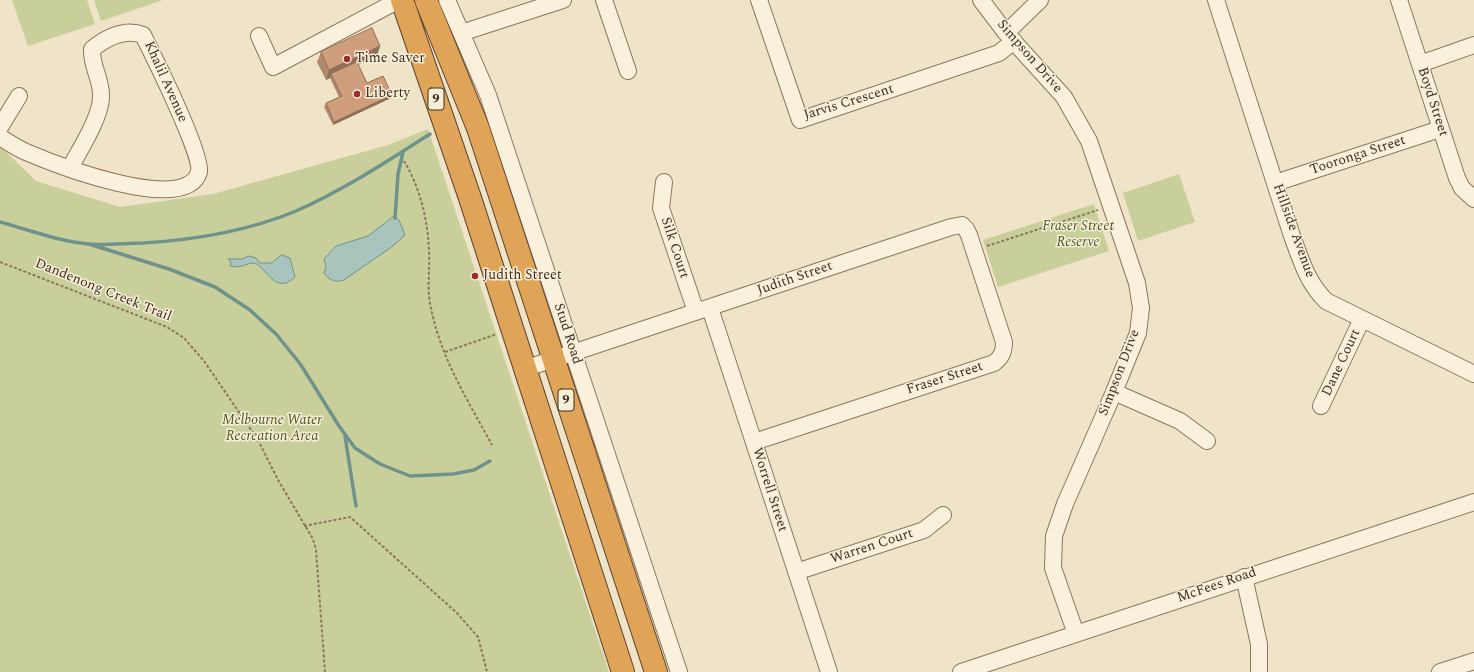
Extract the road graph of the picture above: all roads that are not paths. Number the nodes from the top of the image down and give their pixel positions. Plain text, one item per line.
1 (401, 0) edge
2 (426, 0) edge
3 (447, 0) edge
4 (563, 0) edge
5 (604, 0) edge
6 (759, 0) edge
7 (981, 0) edge
8 (1040, 0) edge
9 (1216, 0) edge
10 (1399, 0) edge
11 (461, 33) junction
12 (259, 36) dead end
13 (1010, 37) junction
14 (1474, 45) edge
15 (1420, 64) junction
16 (628, 71) dead end
17 (20, 96) dead end
18 (0, 127) edge
19 (1440, 129) junction
20 (0, 137) edge
21 (70, 168) junction
22 (664, 182) dead end
23 (1275, 183) junction
24 (1474, 199) edge
25 (964, 219) joint
26 (703, 310) junction
27 (1362, 319) junction
28 (573, 352) junction
29 (552, 360) junction
30 (524, 369) junction
31 (1474, 374) edge
32 (1114, 392) junction
33 (1321, 406) dead end
34 (1207, 441) dead end
35 (754, 442) junction
36 (1474, 502) edge
37 (943, 515) dead end
38 (796, 572) junction
39 (1244, 578) junction
40 (650, 584) junction
41 (635, 608) junction
42 (1076, 634) junction
43 (1474, 661) edge
44 (623, 672) edge
45 (656, 672) edge
46 (679, 672) edge
47 (829, 672) edge
48 (961, 672) edge
49 (1259, 672) edge
50 (1440, 672) edge

1 - 12 street
1 - 30 highway, 9
2 - 29 highway, Stud Road / 9
3 - 11 street, Stud Road
4 - 11 street
5 - 16 street
6 - 13 street, Jarvis Crescent
7 - 13 street, Simpson Drive
8 - 13 street
9 - 23 street, Hillside Avenue
10 - 15 street, Boyd Street
11 - 28 street, Stud Road
13 - 32 street, Simpson Drive
14 - 15 street
15 - 19 street, Boyd Street
17 - 18 street
19 - 23 street, Tooronga Street
19 - 24 street, Boyd Street
20 - 21 street, Khalil Avenue
21 - 21 street, Khalil Avenue
22 - 26 street, Silk Court
23 - 27 street, Hillside Avenue
25 - 26 street, Judith Street
25 - 35 street, Fraser Street
26 - 28 street, Judith Street
26 - 35 street, Worrell Street
27 - 31 street, Hillside Avenue
27 - 33 street, Dane Court
28 - 29 street, Judith Street
28 - 40 street, Stud Road
29 - 30 street, Judith Street
29 - 41 highway, Stud Road / 9
30 - 44 highway, 9
32 - 34 street
32 - 42 street, Simpson Drive
35 - 38 street, Worrell Street
36 - 39 street, McFees Road
37 - 38 street, Warren Court
38 - 47 street, Worrell Street
39 - 42 street, McFees Road
39 - 49 street
40 - 41 street
40 - 46 street, Stud Road
41 - 45 highway, Stud Road / 9
42 - 48 street, McFees Road
43 - 50 street

